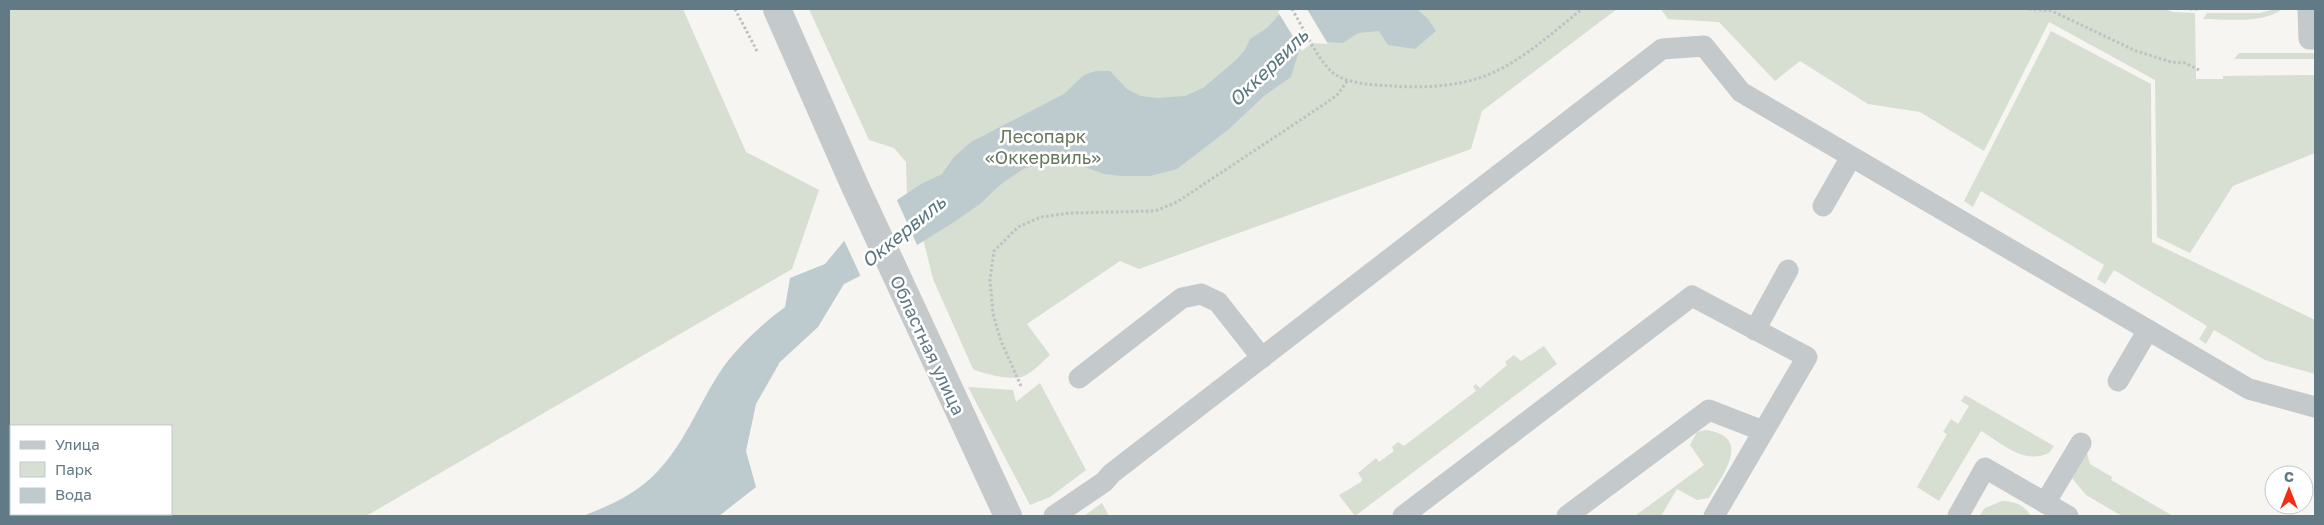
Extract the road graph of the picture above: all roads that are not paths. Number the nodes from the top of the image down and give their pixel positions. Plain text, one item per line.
1 (777, 9) edge
2 (2308, 9) edge
3 (2315, 39) edge
4 (1851, 157) junction
5 (1824, 206) dead end
6 (1788, 270) dead end
7 (1755, 330) junction
8 (2148, 330) junction
9 (1262, 358) junction
10 (1079, 378) dead end
11 (2118, 381) dead end
12 (2315, 407) edge
13 (1764, 431) junction
14 (2081, 444) dead end
15 (2057, 511) edge
16 (1008, 516) edge
17 (1054, 516) edge
18 (1403, 516) edge
19 (1568, 516) edge
20 (1714, 516) edge
21 (1958, 516) edge

1 - 16 street, Областная улица
2 - 3 lane
4 - 5 lane
4 - 8 lane
4 - 9 lane
6 - 7 lane
7 - 13 lane
7 - 18 lane
8 - 11 lane
8 - 12 lane
9 - 10 lane
9 - 17 lane
13 - 19 lane
13 - 20 lane
14 - 15 lane
15 - 21 lane

